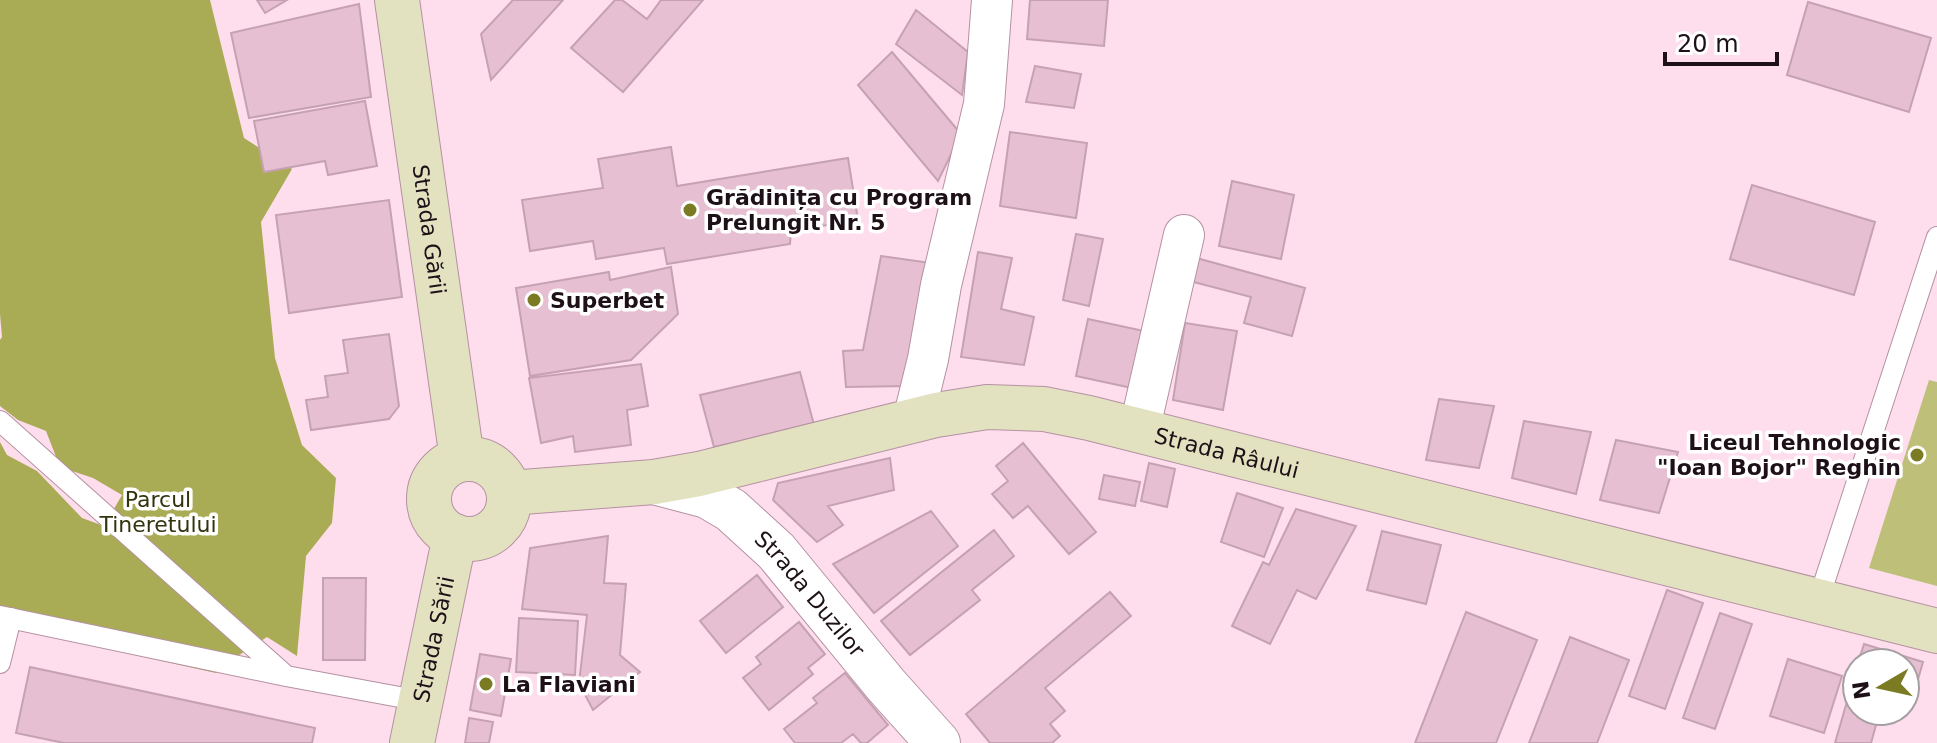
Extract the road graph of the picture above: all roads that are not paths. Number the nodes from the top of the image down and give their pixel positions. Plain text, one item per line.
1 (397, 0) edge
2 (992, 0) edge
3 (1184, 235) dead end
4 (1937, 237) edge
5 (913, 420) junction
6 (0, 421) edge
7 (1139, 431) junction
8 (462, 459) junction
9 (654, 482) junction
10 (509, 493) junction
11 (455, 536) junction
12 (1818, 601) junction
13 (6, 617) edge
14 (1937, 631) edge
15 (1, 653) edge
16 (286, 676) junction
17 (421, 701) junction
18 (412, 743) edge
19 (938, 743) edge

1 - 8 main road, Strada Gării
2 - 5 street
3 - 7 street
4 - 12 lane
5 - 7 main road, Strada Râului
5 - 9 main road, Strada Râului
6 - 16 lane
7 - 12 main road, Strada Râului
8 - 10 main road
8 - 11 main road
9 - 10 main road, Strada Râului
9 - 19 street, Strada Duzilor
10 - 11 main road
11 - 17 main road, Strada Sării
12 - 14 main road, Strada Râului
13 - 15 lane
13 - 16 lane
16 - 17 lane
17 - 18 main road, Strada Sării

